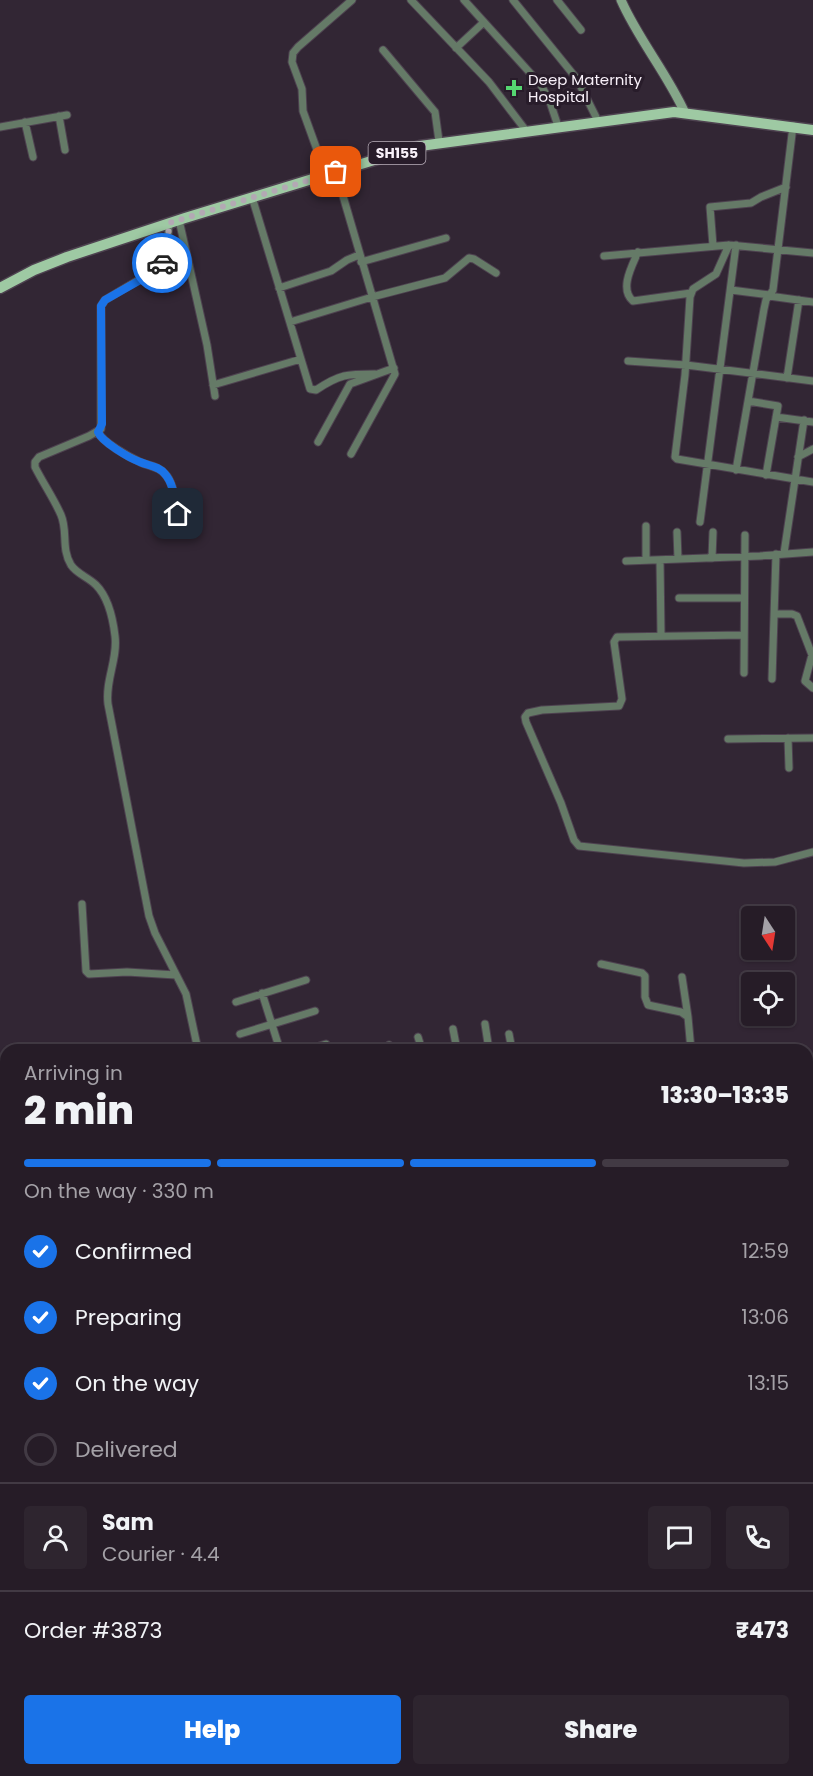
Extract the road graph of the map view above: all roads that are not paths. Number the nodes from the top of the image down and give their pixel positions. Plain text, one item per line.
1 (352, 0) edge
2 (411, 0) edge
3 (464, 0) edge
4 (557, 0) edge
5 (621, 0) edge
6 (516, 1) edge
7 (484, 22) junction
8 (581, 30) dead end
9 (456, 48) junction
10 (383, 50) dead end
11 (684, 111) junction
12 (596, 117) junction
13 (26, 122) junction
14 (557, 123) junction
15 (813, 125) edge
16 (793, 126) junction
17 (0, 127) edge
18 (524, 128) junction
19 (813, 130) edge
20 (439, 141) junction
21 (65, 150) dead end
22 (33, 157) dead end
23 (322, 172) junction
24 (336, 172) junction
25 (786, 187) junction
26 (252, 197) junction
27 (174, 222) junction
28 (446, 238) dead end
29 (733, 245) junction
30 (713, 246) junction
31 (778, 249) junction
32 (638, 252) junction
33 (813, 253) edge
34 (604, 256) dead end
35 (360, 259) junction
36 (496, 273) dead end
37 (0, 282) edge
38 (0, 288) edge
39 (279, 288) junction
40 (731, 291) junction
41 (691, 293) junction
42 (769, 296) junction
43 (372, 297) junction
44 (799, 300) junction
45 (813, 302) edge
46 (290, 322) junction
47 (301, 358) junction
48 (628, 361) dead end
49 (686, 365) junction
50 (394, 368) junction
51 (721, 369) junction
52 (753, 373) junction
53 (375, 374) junction
54 (787, 378) junction
55 (813, 381) edge
56 (213, 385) junction
57 (215, 396) dead end
58 (748, 401) junction
59 (776, 417) junction
60 (804, 420) junction
61 (813, 422) edge
62 (98, 432) junction
63 (318, 442) dead end
64 (813, 449) edge
65 (351, 454) dead end
66 (798, 457) junction
67 (709, 465) junction
68 (736, 470) junction
69 (766, 475) junction
70 (795, 480) junction
71 (813, 482) edge
72 (178, 514) dead end
73 (700, 522) dead end
74 (646, 525) dead end
75 (677, 532) dead end
76 (713, 532) dead end
77 (745, 535) dead end
78 (813, 552) edge
79 (780, 554) junction
80 (745, 556) junction
81 (712, 558) junction
82 (678, 559) junction
83 (646, 560) junction
84 (660, 560) junction
85 (626, 561) dead end
86 (679, 598) dead end
87 (744, 598) junction
88 (774, 614) junction
89 (661, 635) junction
90 (744, 635) junction
91 (744, 673) dead end
92 (772, 679) dead end
93 (813, 688) edge
94 (788, 738) junction
95 (813, 738) edge
96 (728, 739) dead end
97 (789, 768) dead end
98 (813, 852) edge
99 (82, 904) dead end
100 (600, 964) dead end
101 (176, 975) junction
102 (682, 977) dead end
103 (306, 980) dead end
104 (262, 993) junction
105 (236, 1002) dead end
106 (315, 1011) dead end
107 (688, 1017) junction
108 (485, 1024) dead end
109 (272, 1025) junction
110 (453, 1029) dead end
111 (240, 1034) dead end
112 (509, 1034) dead end
113 (418, 1037) dead end
114 (197, 1044) edge
115 (278, 1044) edge
116 (420, 1044) edge
117 (456, 1044) edge
118 (488, 1044) edge
119 (511, 1044) edge
120 (690, 1044) edge

1 - 23 street
2 - 9 street
3 - 7 street
4 - 8 street
5 - 11 street
6 - 12 street
7 - 9 street
7 - 14 street
9 - 18 street
10 - 20 street
11 - 12 main road, SH155
11 - 15 main road, SH155
11 - 16 main road, SH155
11 - 24 main road, SH155
12 - 14 main road, SH155
13 - 17 street
13 - 21 street
13 - 22 street
14 - 18 main road, SH155
16 - 19 main road, SH155
16 - 25 street
18 - 20 main road, SH155
20 - 23 main road, SH155
23 - 37 main road, SH155
24 - 26 main road, SH155
24 - 35 street
25 - 30 street
25 - 31 street
26 - 27 main road, SH155
26 - 39 street
27 - 38 main road, SH155
27 - 56 street
27 - 62 street
28 - 35 street
29 - 30 street
29 - 31 street
29 - 40 street
29 - 41 street
30 - 32 street
31 - 33 street
31 - 42 street
32 - 34 street
32 - 41 street
35 - 39 street
35 - 43 street
36 - 43 street
39 - 46 street
40 - 42 street
40 - 51 street
41 - 49 street
42 - 44 street
42 - 52 street
43 - 46 street
43 - 50 street
44 - 45 street
44 - 54 street
46 - 47 street
47 - 53 street
47 - 56 street
48 - 49 street
49 - 51 street
49 - 67 street
50 - 53 street
50 - 65 street
51 - 52 street
51 - 67 street
52 - 54 street
52 - 58 street
53 - 63 street
54 - 55 street
56 - 57 street
58 - 59 street
58 - 68 street
59 - 60 street
59 - 69 street
60 - 61 street
60 - 66 street
62 - 72 street
62 - 101 street
64 - 66 street
66 - 70 street
67 - 68 street
67 - 73 street
68 - 69 street
69 - 70 street
70 - 71 street
70 - 79 street
74 - 83 street
75 - 82 street
76 - 81 street
77 - 80 street
78 - 79 street
79 - 80 street
79 - 88 street
80 - 81 street
80 - 87 street
81 - 82 street
82 - 84 street
83 - 84 street
83 - 85 street
84 - 89 street
86 - 87 street
87 - 90 street
88 - 92 street
88 - 93 street
89 - 90 street
89 - 98 street
90 - 91 street
94 - 95 street
94 - 96 street
94 - 97 street
99 - 101 street
100 - 107 street
101 - 114 street
102 - 107 street
103 - 104 street
104 - 105 street
104 - 109 street
106 - 109 street
107 - 120 street
108 - 118 street
109 - 111 street
109 - 115 street
110 - 117 street
112 - 119 street
113 - 116 street

